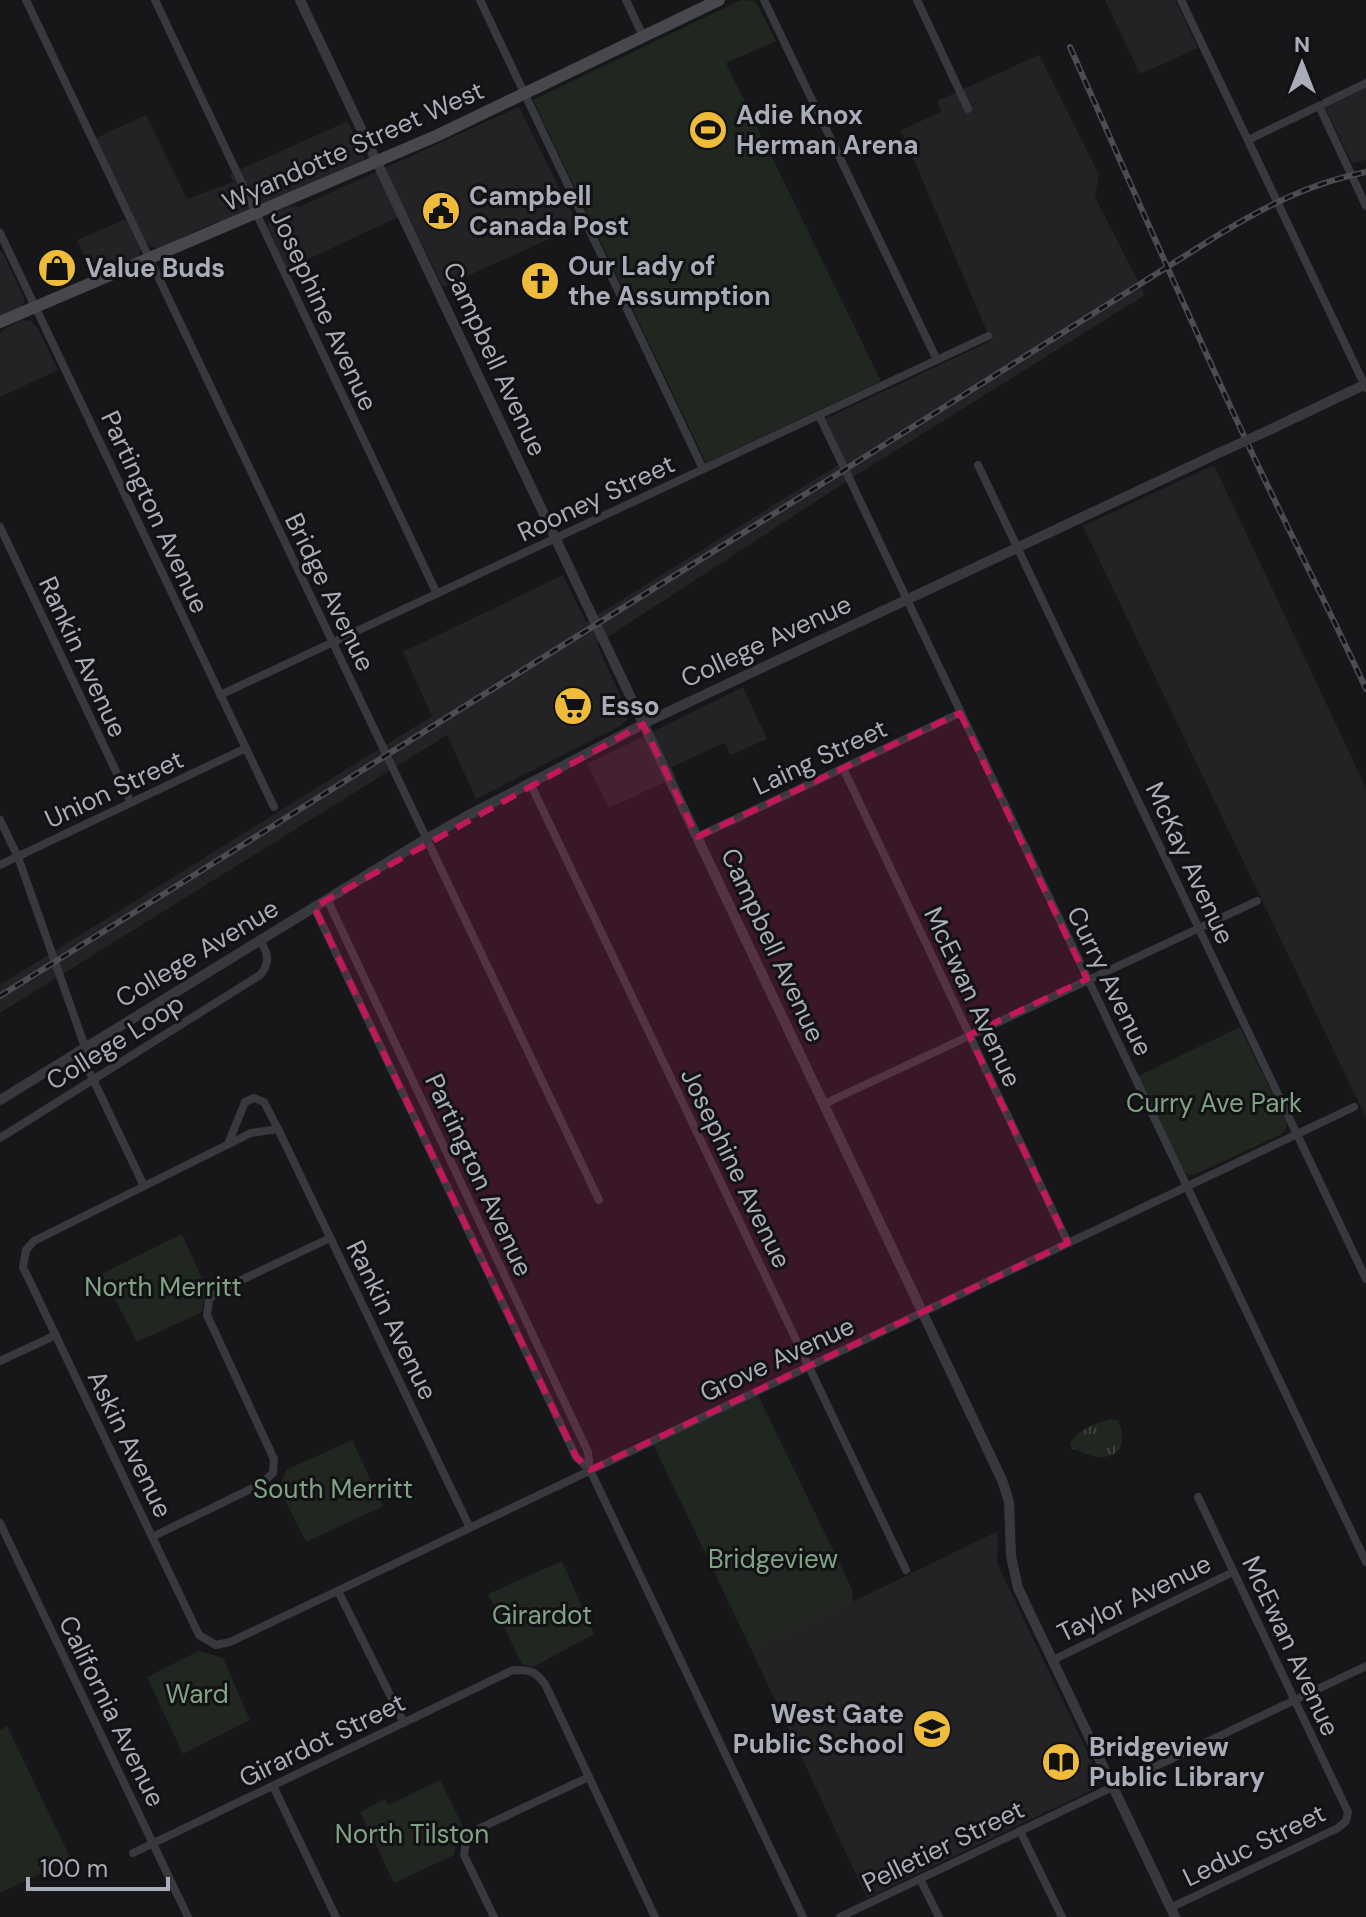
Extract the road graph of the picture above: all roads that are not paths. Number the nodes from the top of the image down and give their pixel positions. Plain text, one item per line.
1 (26, 0) edge
2 (155, 0) edge
3 (300, 0) edge
4 (480, 0) edge
5 (626, 0) edge
6 (719, 0) edge
7 (764, 0) edge
8 (917, 0) edge
9 (1181, 0) edge
10 (643, 36) junction
11 (1366, 83) edge
12 (524, 93) junction
13 (1319, 106) junction
14 (968, 109) dead end
15 (1248, 140) junction
16 (377, 161) junction
17 (1366, 206) edge
18 (256, 213) junction
19 (0, 233) edge
20 (149, 258) junction
21 (35, 307) junction
22 (0, 322) edge
23 (988, 336) dead end
24 (937, 360) junction
25 (1365, 386) edge
26 (819, 415) junction
27 (978, 465) dead end
28 (703, 469) junction
29 (0, 527) edge
30 (556, 538) junction
31 (1017, 548) junction
32 (437, 594) junction
33 (906, 600) junction
34 (332, 643) junction
35 (220, 695) junction
36 (960, 713) junction
37 (643, 724) junction
38 (246, 748) junction
39 (843, 768) junction
40 (530, 783) junction
41 (131, 803) junction
42 (274, 807) dead end
43 (0, 820) edge
44 (697, 837) junction
45 (426, 839) junction
46 (18, 857) junction
47 (0, 865) edge
48 (327, 899) junction
49 (1257, 901) dead end
50 (314, 907) junction
51 (1198, 927) junction
52 (260, 941) junction
53 (1087, 979) junction
54 (969, 1035) junction
55 (82, 1049) junction
56 (93, 1080) junction
57 (0, 1100) edge
58 (824, 1104) junction
59 (1354, 1107) dead end
60 (278, 1129) junction
61 (1297, 1134) junction
62 (0, 1138) edge
63 (228, 1144) junction
64 (144, 1186) junction
65 (1186, 1187) junction
66 (599, 1200) dead end
67 (330, 1238) junction
68 (1068, 1243) junction
69 (1366, 1279) edge
70 (923, 1312) junction
71 (56, 1335) junction
72 (0, 1361) edge
73 (809, 1366) junction
74 (590, 1470) junction
75 (1198, 1497) dead end
76 (0, 1523) edge
77 (470, 1528) junction
78 (152, 1537) junction
79 (1366, 1562) edge
80 (906, 1570) dead end
81 (1233, 1572) junction
82 (338, 1591) junction
83 (216, 1645) joint
84 (1053, 1660) junction
85 (1366, 1666) edge
86 (1294, 1700) junction
87 (404, 1723) junction
88 (589, 1777) junction
89 (273, 1786) junction
90 (1113, 1787) junction
91 (1348, 1812) joint
92 (1020, 1831) junction
93 (153, 1843) junction
94 (133, 1853) dead end
95 (920, 1879) junction
96 (1172, 1913) edge
97 (188, 1917) edge
98 (336, 1917) edge
99 (494, 1917) edge
100 (655, 1917) edge
101 (803, 1917) edge
102 (840, 1917) edge
103 (939, 1917) edge
104 (1062, 1917) edge

1 - 20 street, Bridge Avenue
2 - 18 street, Josephine Avenue
3 - 16 street, Campbell Avenue
4 - 12 street
5 - 10 street
6 - 10 main road, Wyandotte Street West
7 - 24 street
8 - 14 street
9 - 15 street
10 - 12 main road, Wyandotte Street West
11 - 13 street
12 - 16 main road, Wyandotte Street West
12 - 28 street
13 - 15 street
13 - 17 street
15 - 25 street
16 - 18 main road, Wyandotte Street West
16 - 30 street, Campbell Avenue
18 - 20 main road, Wyandotte Street West
18 - 32 street, Josephine Avenue
19 - 21 street, Partington Avenue
20 - 21 main road, Wyandotte Street West
20 - 34 street, Bridge Avenue
21 - 22 main road, Wyandotte Street West
21 - 35 street, Partington Avenue
23 - 24 street, Rooney Street
24 - 26 street, Rooney Street
25 - 31 street, College Avenue, bridge
26 - 28 street, Rooney Street
26 - 33 street, Curry Avenue
27 - 31 street, McKay Avenue
28 - 30 street, Rooney Street
29 - 41 street, Rankin Avenue
30 - 32 street, Rooney Street
30 - 37 street, Campbell Avenue
31 - 33 street, College Avenue
31 - 51 street, McKay Avenue
32 - 34 street, Rooney Street
33 - 36 street, Curry Avenue
33 - 37 street, College Avenue
34 - 35 street, Rooney Street
34 - 45 street, Bridge Avenue
35 - 38 street, Partington Avenue
36 - 39 street, Laing Street
36 - 53 street, Curry Avenue
37 - 40 street, College Avenue
37 - 44 street, Campbell Avenue
38 - 41 street, Union Street
38 - 42 street, Partington Avenue
39 - 44 street, Laing Street
39 - 54 street, McEwan Avenue
40 - 45 street, College Avenue
40 - 73 street, Josephine Avenue
41 - 46 street, Union Street
43 - 46 street
44 - 58 street, Campbell Avenue
45 - 48 street, College Avenue
45 - 66 street, Bridge Avenue
46 - 47 street, Union Street
46 - 55 street
48 - 50 street, College Avenue
48 - 74 street, Partington Avenue
49 - 51 street
50 - 52 street, College Avenue
50 - 74 street, Partington Avenue
51 - 53 street
51 - 61 street, McKay Avenue
52 - 55 street, College Avenue
52 - 56 street, College Loop
53 - 54 street
53 - 65 street, Curry Avenue
54 - 58 street
54 - 68 street, McEwan Avenue
55 - 56 street
55 - 57 street, College Avenue
56 - 62 street, College Loop
56 - 64 street
58 - 70 street, Campbell Avenue
59 - 61 street, Grove Avenue
60 - 63 street
60 - 63 street, Rankin Avenue
60 - 67 street, Rankin Avenue
61 - 65 street, Grove Avenue
61 - 69 street, McKay Avenue
63 - 64 street
64 - 71 street, Askin Avenue
65 - 68 street, Grove Avenue
65 - 79 street, Curry Avenue
67 - 77 street, Rankin Avenue
67 - 78 street
68 - 70 street, Grove Avenue
70 - 73 street, Grove Avenue
70 - 84 street, Campbell Avenue
71 - 72 street
71 - 78 street, Askin Avenue
73 - 74 street, Grove Avenue
73 - 80 street, Josephine Avenue
74 - 77 street, Grove Avenue
74 - 101 street, Partington Avenue
75 - 81 street, McEwan Avenue
76 - 93 street, California Avenue
77 - 82 street, Grove Avenue
78 - 83 street, Askin Avenue
81 - 84 street, Taylor Avenue
81 - 86 street, McEwan Avenue
82 - 83 street, Grove Avenue
82 - 87 street
84 - 90 street, Campbell Avenue
85 - 86 street, Pelletier Street
86 - 90 street, Pelletier Street
86 - 91 street, McEwan Avenue
87 - 88 street, Girardot Street
87 - 89 street, Girardot Street
88 - 99 street
88 - 100 street
89 - 93 street, Girardot Street
89 - 98 street
90 - 92 street, Pelletier Street
90 - 96 street, Campbell Avenue
91 - 96 street, Leduc Street
92 - 95 street, Pelletier Street
92 - 104 street
93 - 94 street, Girardot Street
93 - 97 street, California Avenue
95 - 102 street, Pelletier Street
95 - 103 street

